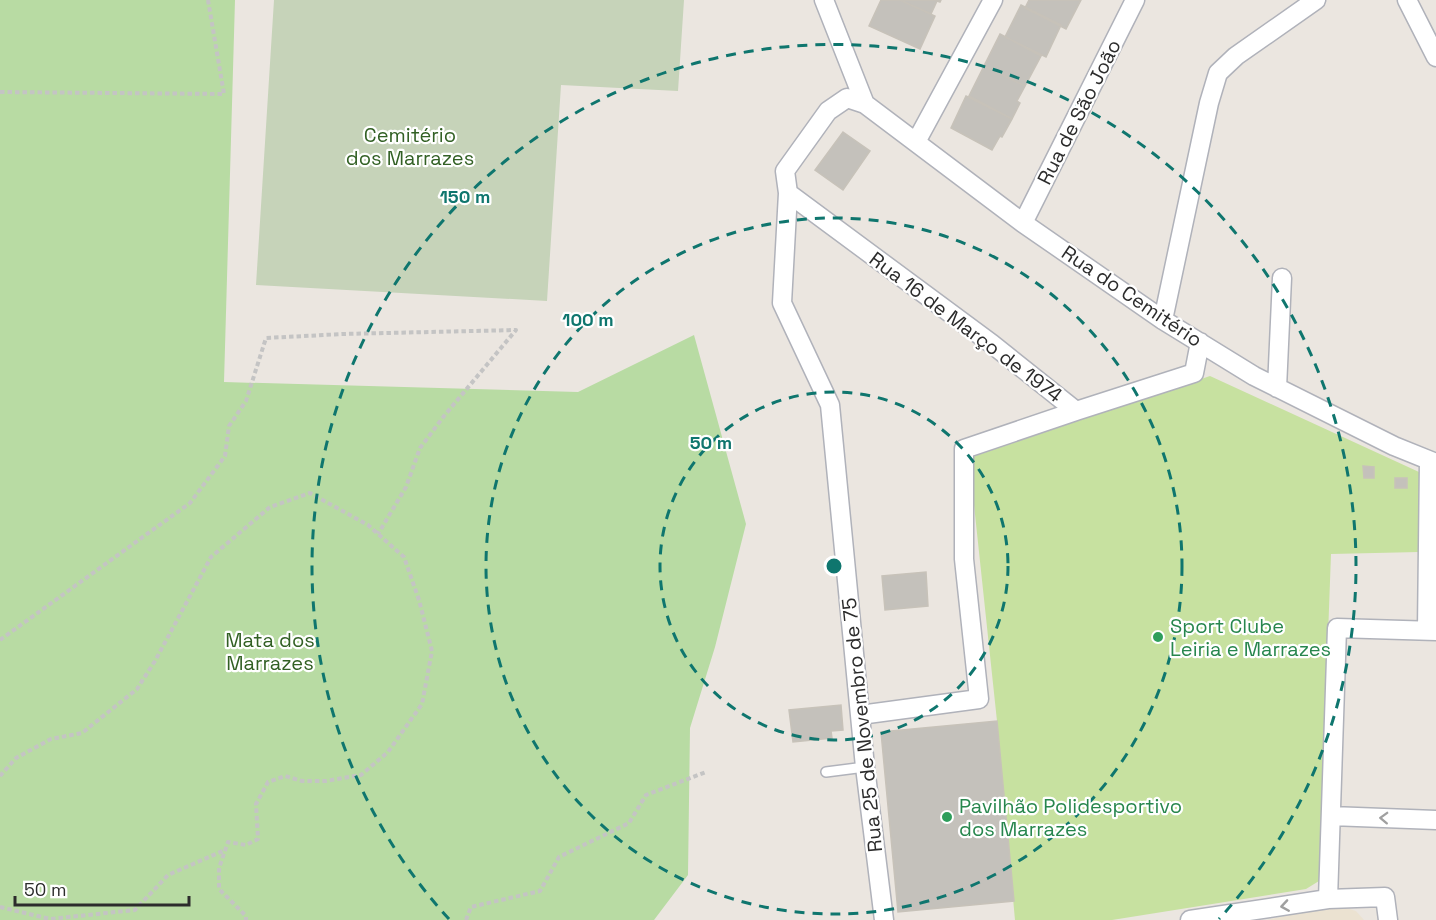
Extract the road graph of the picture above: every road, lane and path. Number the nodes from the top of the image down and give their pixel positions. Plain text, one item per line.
1 (208, 0) edge
2 (824, 0) edge
3 (993, 0) edge
4 (1135, 0) edge
5 (1316, 0) edge
6 (1407, 0) edge
7 (1436, 57) edge
8 (0, 92) edge
9 (847, 98) joint
10 (865, 104) junction
11 (916, 142) junction
12 (788, 193) junction
13 (1023, 223) junction
14 (1282, 278) dead end
15 (1163, 320) junction
16 (1200, 342) junction
17 (1277, 388) junction
18 (1076, 411) junction
19 (1432, 462) edge
20 (378, 534) junction
21 (1432, 631) edge
22 (0, 640) edge
23 (860, 715) junction
24 (865, 767) junction
25 (706, 772) dead end
26 (826, 772) dead end
27 (0, 776) edge
28 (1332, 816) junction
29 (1436, 820) edge
30 (225, 850) junction
31 (1328, 899) junction
32 (0, 907) edge
33 (58, 919) edge
34 (246, 920) edge
35 (466, 920) edge
36 (884, 920) edge
37 (1190, 920) edge
38 (1388, 920) edge

1 - 8 path
2 - 10 street
3 - 11 street
4 - 13 street, Rua de São João
5 - 15 street
6 - 7 street
9 - 10 street, Rua do Cemitério
9 - 12 street, Rua 25 de Novembro de 75
10 - 11 street, Rua do Cemitério
11 - 13 street, Rua do Cemitério
12 - 18 street, Rua 16 de Março de 1974
12 - 23 street, Rua 25 de Novembro de 75
13 - 15 street, Rua do Cemitério
14 - 17 street
15 - 16 street, Rua do Cemitério
16 - 17 street, Rua do Cemitério
16 - 18 street, Rua 16 de Março de 1974
17 - 19 street, Rua do Cemitério
18 - 23 street
19 - 21 street
20 - 22 path
20 - 27 path
20 - 30 path
21 - 28 street
23 - 24 street, Rua 25 de Novembro de 75
24 - 26 lane
24 - 36 street, Rua 25 de Novembro de 75
25 - 35 path
29 -> 28 street
28 - 31 street
30 - 33 path
30 - 34 path
31 -> 37 street
31 - 38 street
32 - 33 path

